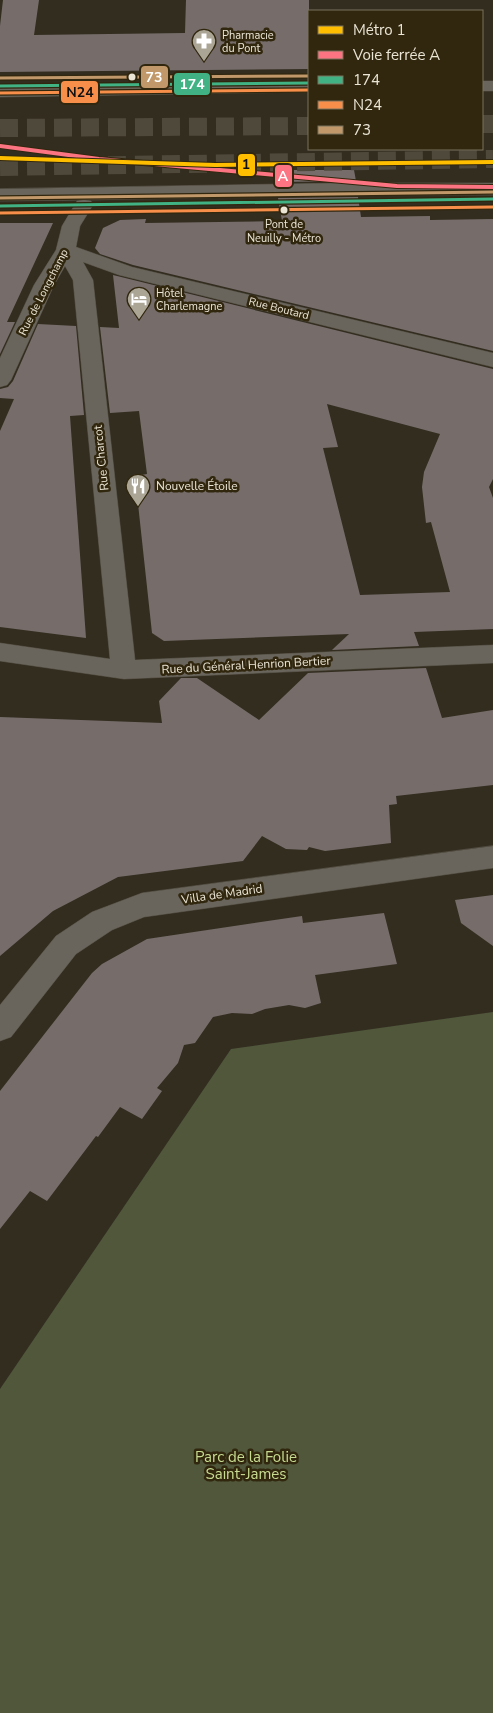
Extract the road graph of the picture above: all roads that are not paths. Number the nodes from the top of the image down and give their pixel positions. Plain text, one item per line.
1 (308, 83) edge
2 (0, 86) edge
3 (308, 87) edge
4 (0, 92) edge
5 (493, 189) edge
6 (0, 195) edge
7 (493, 199) edge
8 (84, 205) junction
9 (0, 206) edge
10 (66, 250) junction
11 (493, 360) edge
12 (0, 380) edge
13 (0, 652) edge
14 (493, 654) edge
15 (124, 670) junction
16 (493, 857) edge
17 (0, 1028) edge

1 - 2 street
3 - 4 street
5 - 6 street
7 - 8 street
8 - 9 street
8 - 10 street, Rue de Longchamp
10 - 11 street, Rue Boutard
10 - 12 street, Rue de Longchamp
10 - 15 street, Rue Charcot
13 - 15 street, Rue du Général Henrion Bertier
14 - 15 street, Rue du Général Henrion Bertier
16 - 17 street, Villa de Madrid

